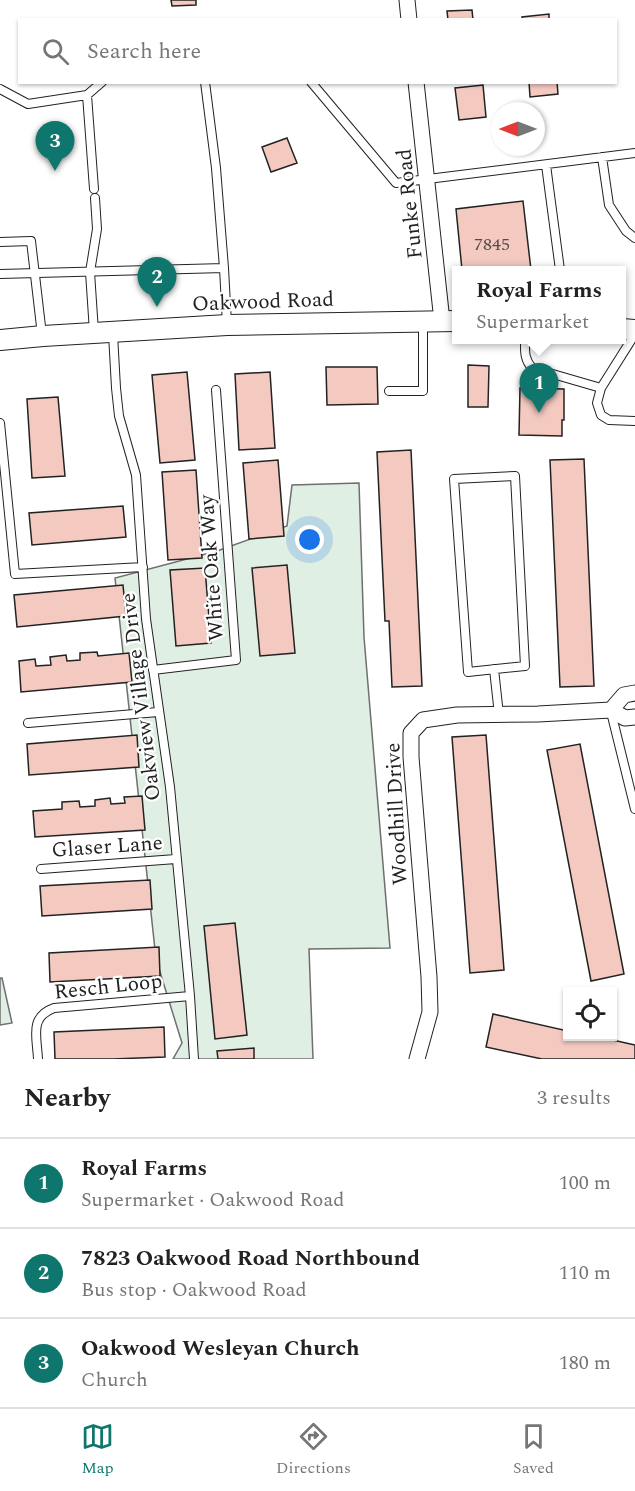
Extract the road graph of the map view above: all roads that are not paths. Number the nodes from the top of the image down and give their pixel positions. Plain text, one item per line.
1 (407, 0) edge
2 (409, 18) edge
3 (100, 84) edge
4 (205, 84) edge
5 (313, 84) edge
6 (416, 84) edge
7 (0, 89) edge
8 (87, 95) junction
9 (635, 153) edge
10 (602, 157) junction
11 (546, 165) junction
12 (428, 180) junction
13 (635, 238) edge
14 (0, 242) edge
15 (559, 266) edge
16 (224, 268) junction
17 (90, 272) junction
18 (35, 273) junction
19 (0, 274) edge
20 (440, 322) edge
21 (227, 325) junction
22 (635, 332) edge
23 (103, 333) junction
24 (43, 336) junction
25 (0, 340) edge
26 (525, 344) edge
27 (601, 388) junction
28 (216, 390) dead end
29 (389, 391) dead end
30 (635, 421) edge
31 (0, 423) edge
32 (143, 567) junction
33 (494, 669) junction
34 (153, 670) junction
35 (635, 693) edge
36 (611, 710) junction
37 (158, 712) junction
38 (500, 715) junction
39 (635, 717) edge
40 (28, 723) dead end
41 (635, 809) edge
42 (176, 859) junction
43 (41, 868) dead end
44 (190, 996) junction
45 (38, 1059) edge
46 (194, 1059) edge
47 (417, 1059) edge

1 - 2 street
3 - 8 lane
4 - 16 lane
5 - 12 lane
6 - 12 street, Funke Road
7 - 8 lane
8 - 17 lane, Oakview Village Drive
9 - 10 lane
10 - 11 lane
10 - 13 lane
11 - 12 lane
11 - 15 lane
12 - 20 street, Funke Road
14 - 18 lane
16 - 17 lane
16 - 21 lane
17 - 18 lane
17 - 23 lane, Oakview Village Drive
18 - 19 lane
18 - 24 lane
20 - 21 street, Oakwood Road
20 - 29 lane
21 - 23 street, Oakwood Road
22 - 27 lane
23 - 24 street, Oakwood Road
23 - 32 lane, Oakview Village Drive
24 - 25 street, Oakwood Road
26 - 27 lane
27 - 30 lane
28 - 34 lane, White Oak Way
31 - 32 lane
32 - 34 lane, Oakview Village Drive
33 - 33 lane
33 - 38 lane
34 - 37 lane, Oakview Village Drive
35 - 36 street
36 - 38 street, Woodhill Drive
36 - 39 street, Woodhill Drive
36 - 41 lane
37 - 40 lane
37 - 42 lane, Oakview Village Drive
38 - 47 street, Woodhill Drive
42 - 43 lane, Glaser Lane
42 - 44 lane, Oakview Village Drive
44 - 45 lane, Resch Loop
44 - 46 lane, Oakview Village Drive

